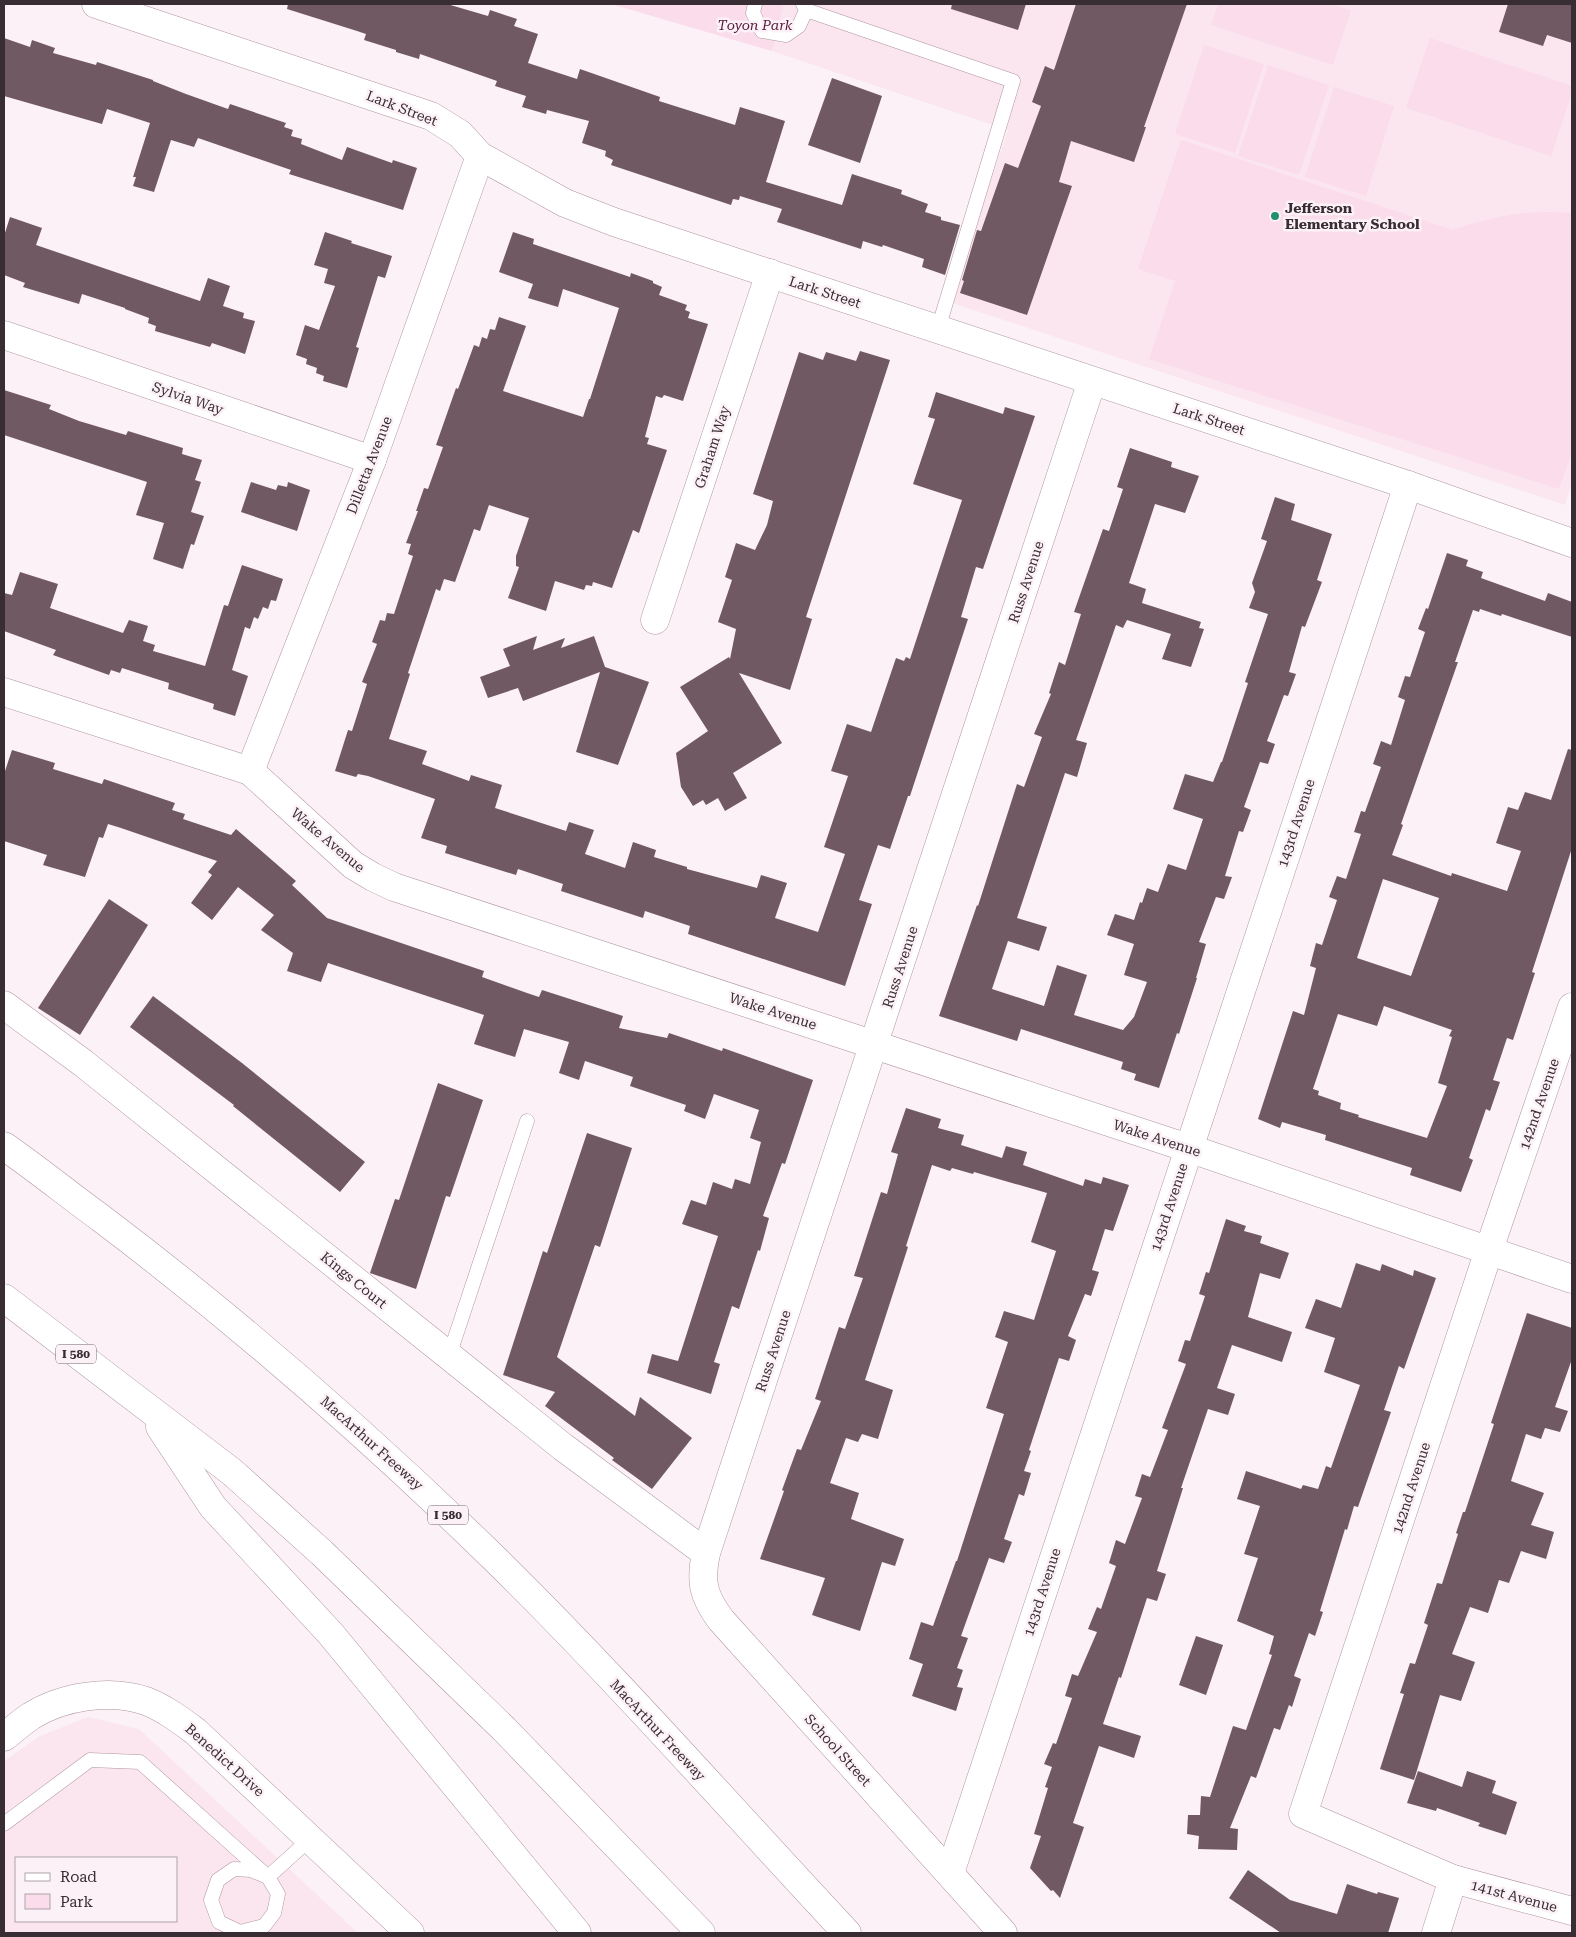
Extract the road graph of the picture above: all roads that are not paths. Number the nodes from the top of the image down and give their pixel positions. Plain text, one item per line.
1 (96, 4) edge
2 (755, 4) edge
3 (805, 7) edge
4 (480, 156) junction
5 (770, 273) junction
6 (938, 329) junction
7 (4, 335) edge
8 (1092, 381) junction
9 (372, 460) junction
10 (1408, 485) junction
11 (1572, 543) edge
12 (655, 620) dead end
13 (4, 692) edge
14 (250, 771) junction
15 (4, 1005) edge
16 (1572, 1006) edge
17 (874, 1045) junction
18 (527, 1121) dead end
19 (4, 1146) edge
20 (1188, 1148) junction
21 (1489, 1251) junction
22 (1572, 1279) edge
23 (4, 1298) edge
24 (449, 1356) junction
25 (148, 1409) junction
26 (706, 1553) junction
27 (4, 1737) edge
28 (4, 1824) edge
29 (310, 1839) junction
30 (950, 1873) junction
31 (268, 1878) junction
32 (1453, 1879) junction
33 (1572, 1911) edge
34 (410, 1933) edge
35 (577, 1933) edge
36 (701, 1933) edge
37 (847, 1933) edge
38 (1003, 1933) edge
39 (1436, 1933) edge

1 - 4 main road, Lark Street
2 - 3 lane
3 - 6 lane
4 - 5 main road, Lark Street
4 - 9 main road, Dilletta Avenue
5 - 6 main road, Lark Street
5 - 12 main road, Graham Way
6 - 8 main road, Lark Street
7 - 9 main road, Sylvia Way
8 - 10 main road, Lark Street
8 - 17 main road, Russ Avenue
9 - 14 main road, Dilletta Avenue
10 - 11 main road, Lark Street
10 - 20 main road, 143rd Avenue
13 - 14 main road, Wake Avenue
14 - 17 main road, Wake Avenue
15 - 24 main road, Kings Court
16 - 21 main road, 142nd Avenue
17 - 20 main road, Wake Avenue
17 - 26 main road, Russ Avenue
18 - 24 lane
19 - 37 main road, MacArthur Freeway / I 580
20 - 21 main road, Wake Avenue
20 - 30 main road, 143rd Avenue
21 - 22 main road, Wake Avenue
21 - 32 main road, 142nd Avenue
23 - 25 main road, I 580
24 - 26 main road, Kings Court
25 - 35 main road
25 - 36 main road, I 580
26 - 30 main road, School Street
27 - 29 main road, Benedict Drive
28 - 31 lane
29 - 31 lane
29 - 34 main road, Benedict Drive
30 - 38 main road, School Street
31 - 31 lane
32 - 33 main road, 141st Avenue
32 - 39 main road, 141st Avenue

